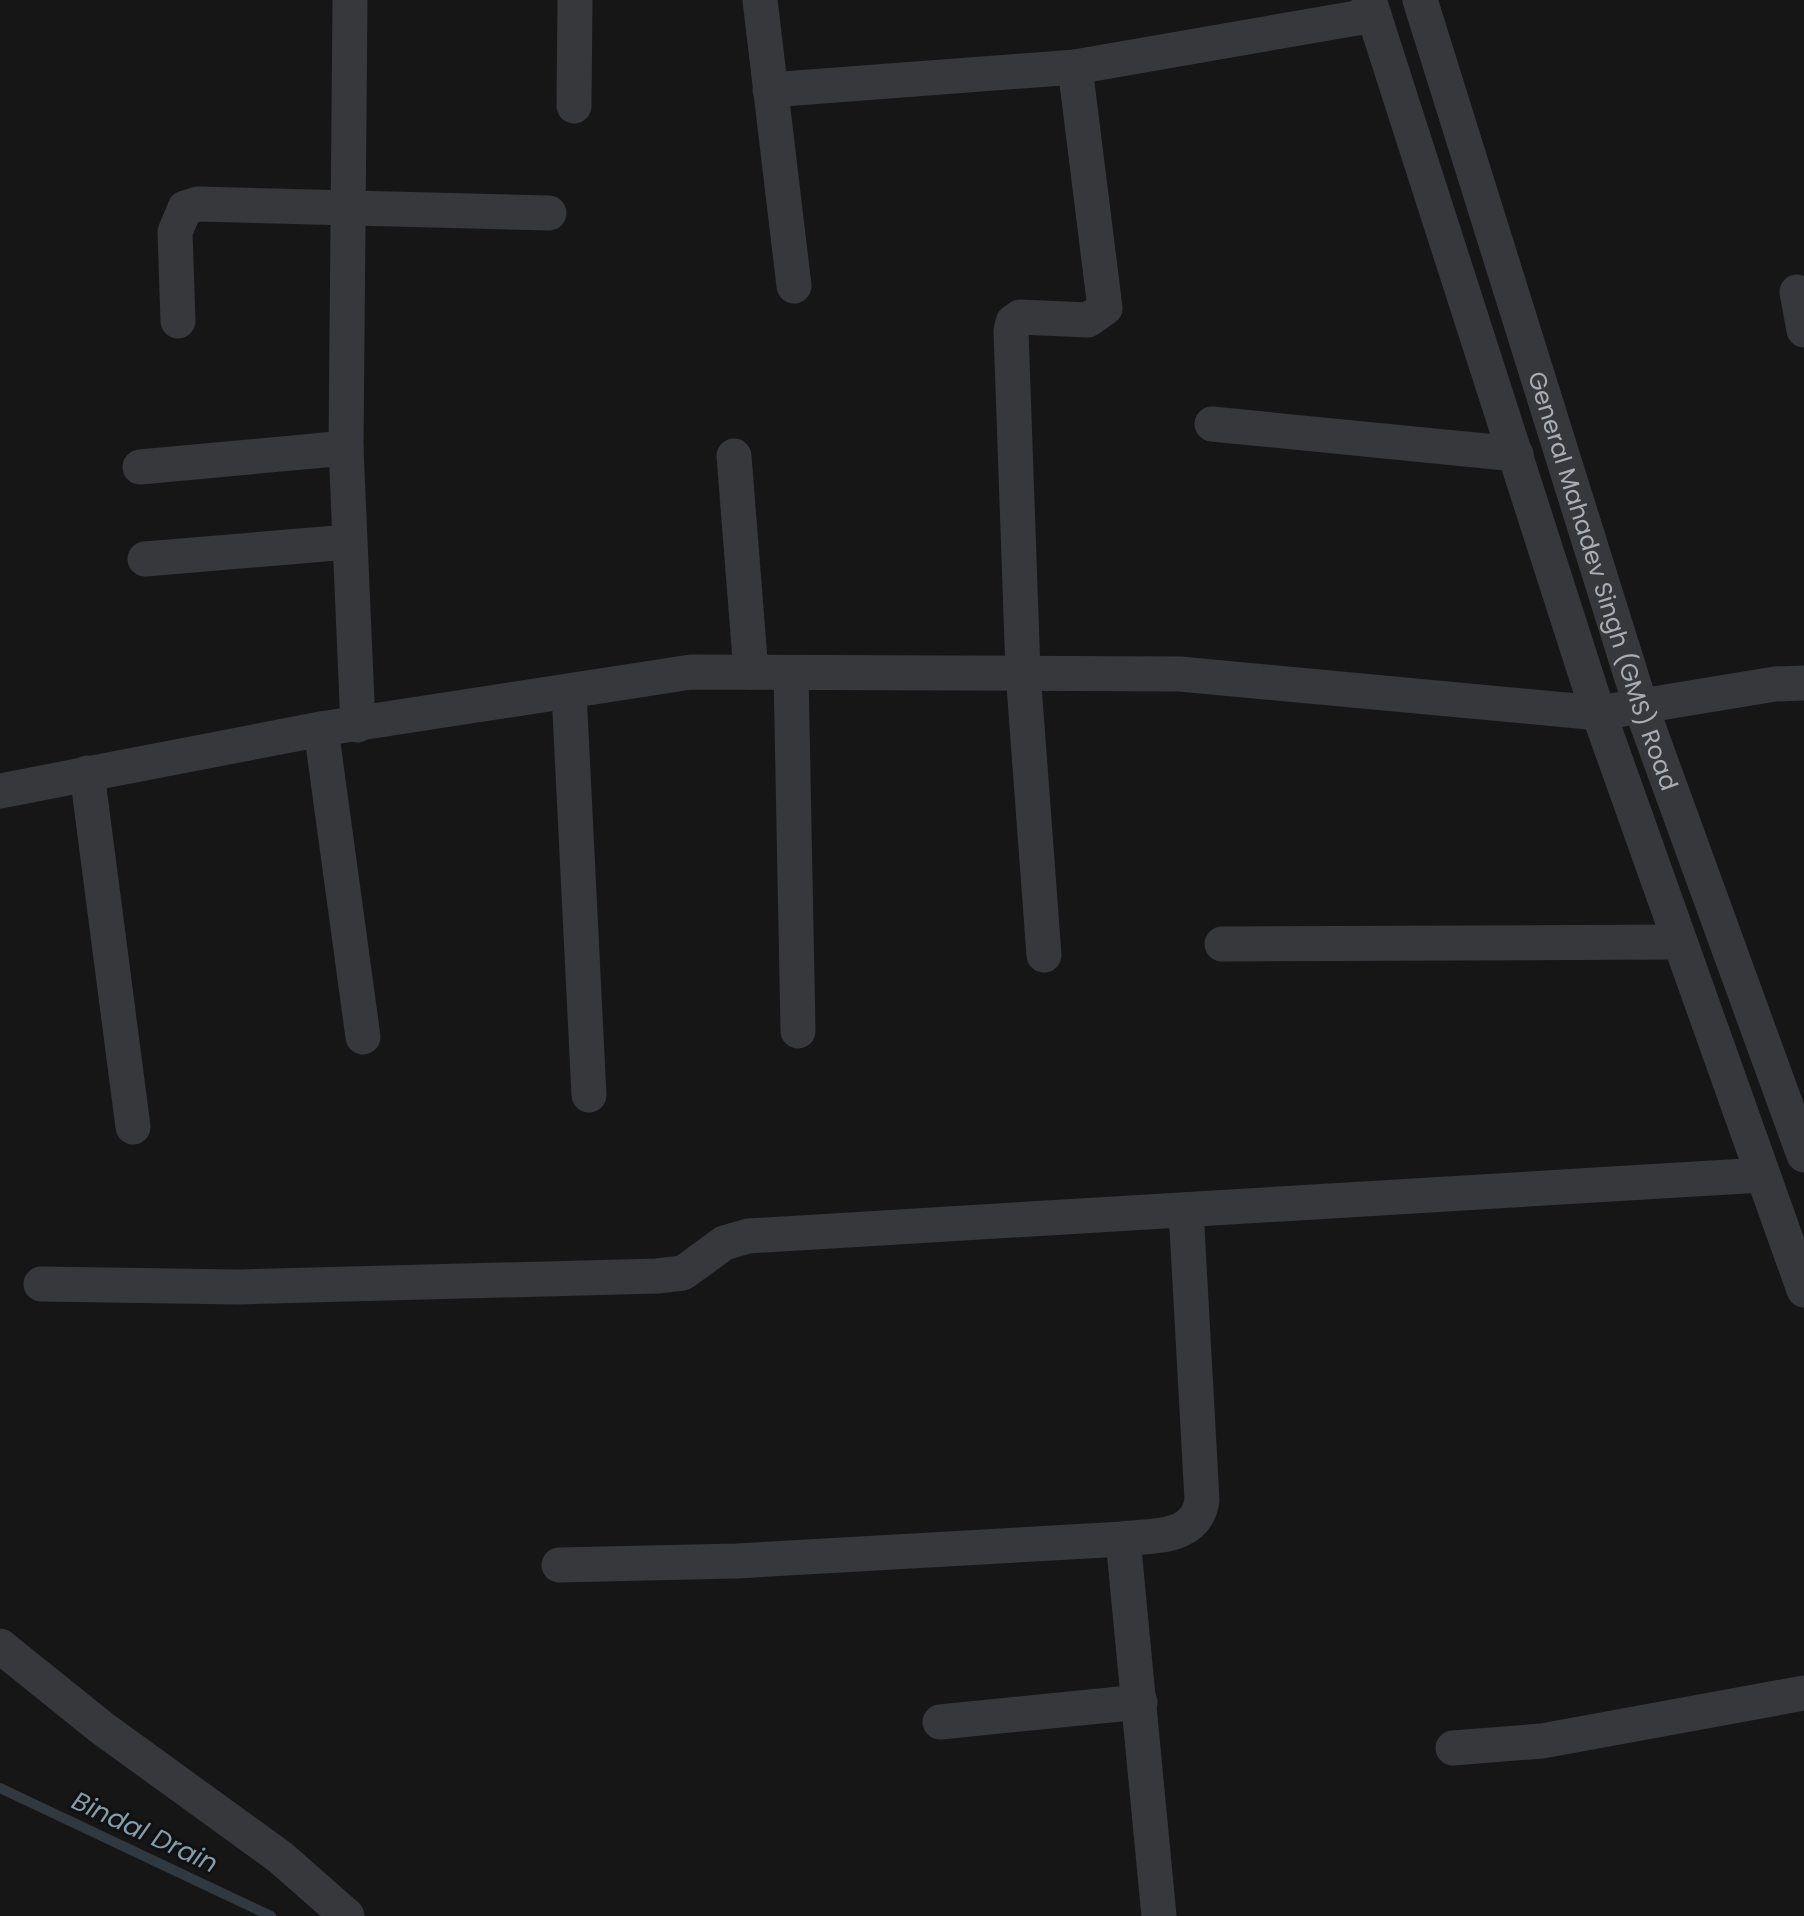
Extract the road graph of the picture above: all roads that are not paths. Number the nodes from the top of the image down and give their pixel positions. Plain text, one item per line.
1 (350, 0) edge
2 (575, 0) edge
3 (760, 0) edge
4 (1420, 0) edge
5 (1372, 7) edge
6 (1075, 66) junction
7 (770, 90) junction
8 (574, 106) dead end
9 (346, 206) junction
10 (549, 213) dead end
11 (794, 286) dead end
12 (1797, 292) dead end
13 (178, 321) dead end
14 (1804, 330) edge
15 (1212, 424) dead end
16 (346, 448) junction
17 (1516, 454) junction
18 (734, 456) dead end
19 (140, 467) dead end
20 (348, 541) junction
21 (145, 559) dead end
22 (751, 672) junction
23 (791, 673) junction
24 (1023, 673) junction
25 (1804, 683) edge
26 (569, 692) junction
27 (1641, 707) junction
28 (1599, 713) junction
29 (358, 725) junction
30 (321, 729) junction
31 (87, 773) junction
32 (0, 791) edge
33 (1679, 942) junction
34 (1222, 944) dead end
35 (1044, 955) dead end
36 (798, 1031) dead end
37 (363, 1037) dead end
38 (1791, 1080) edge
39 (589, 1095) dead end
40 (133, 1127) dead end
41 (1804, 1155) edge
42 (1762, 1175) junction
43 (1186, 1210) junction
44 (41, 1284) dead end
45 (1804, 1290) edge
46 (1124, 1539) junction
47 (559, 1565) dead end
48 (0, 1646) edge
49 (1804, 1693) edge
50 (1140, 1702) junction
51 (940, 1722) dead end
52 (1453, 1748) dead end
53 (347, 1916) edge
54 (1160, 1916) edge

1 - 9 street
2 - 8 street
3 - 7 street
4 - 27 street, General Mahadev Singh (GMS) Road
5 - 6 street
5 - 17 street
6 - 7 street
6 - 24 street
7 - 11 street
9 - 10 street
9 - 13 street
9 - 16 street
12 - 14 street
15 - 17 street
16 - 19 street
16 - 20 street
17 - 28 street
18 - 22 street
20 - 21 street
20 - 29 street
22 - 23 street
22 - 26 street
23 - 24 street
23 - 36 street
24 - 28 street
24 - 35 street
25 - 27 street
26 - 29 street
26 - 39 street
27 - 28 street
27 - 38 street, General Mahadev Singh (GMS) Road
28 - 33 street
29 - 30 street
30 - 31 street
30 - 37 street
31 - 32 street
31 - 40 street
33 - 34 street
33 - 42 street
38 - 41 street, General Mahadev Singh (GMS) Road
42 - 43 street
42 - 45 street
43 - 44 street
43 - 46 street
46 - 47 street
46 - 50 street
48 - 53 street
49 - 52 street
50 - 51 street
50 - 54 street

